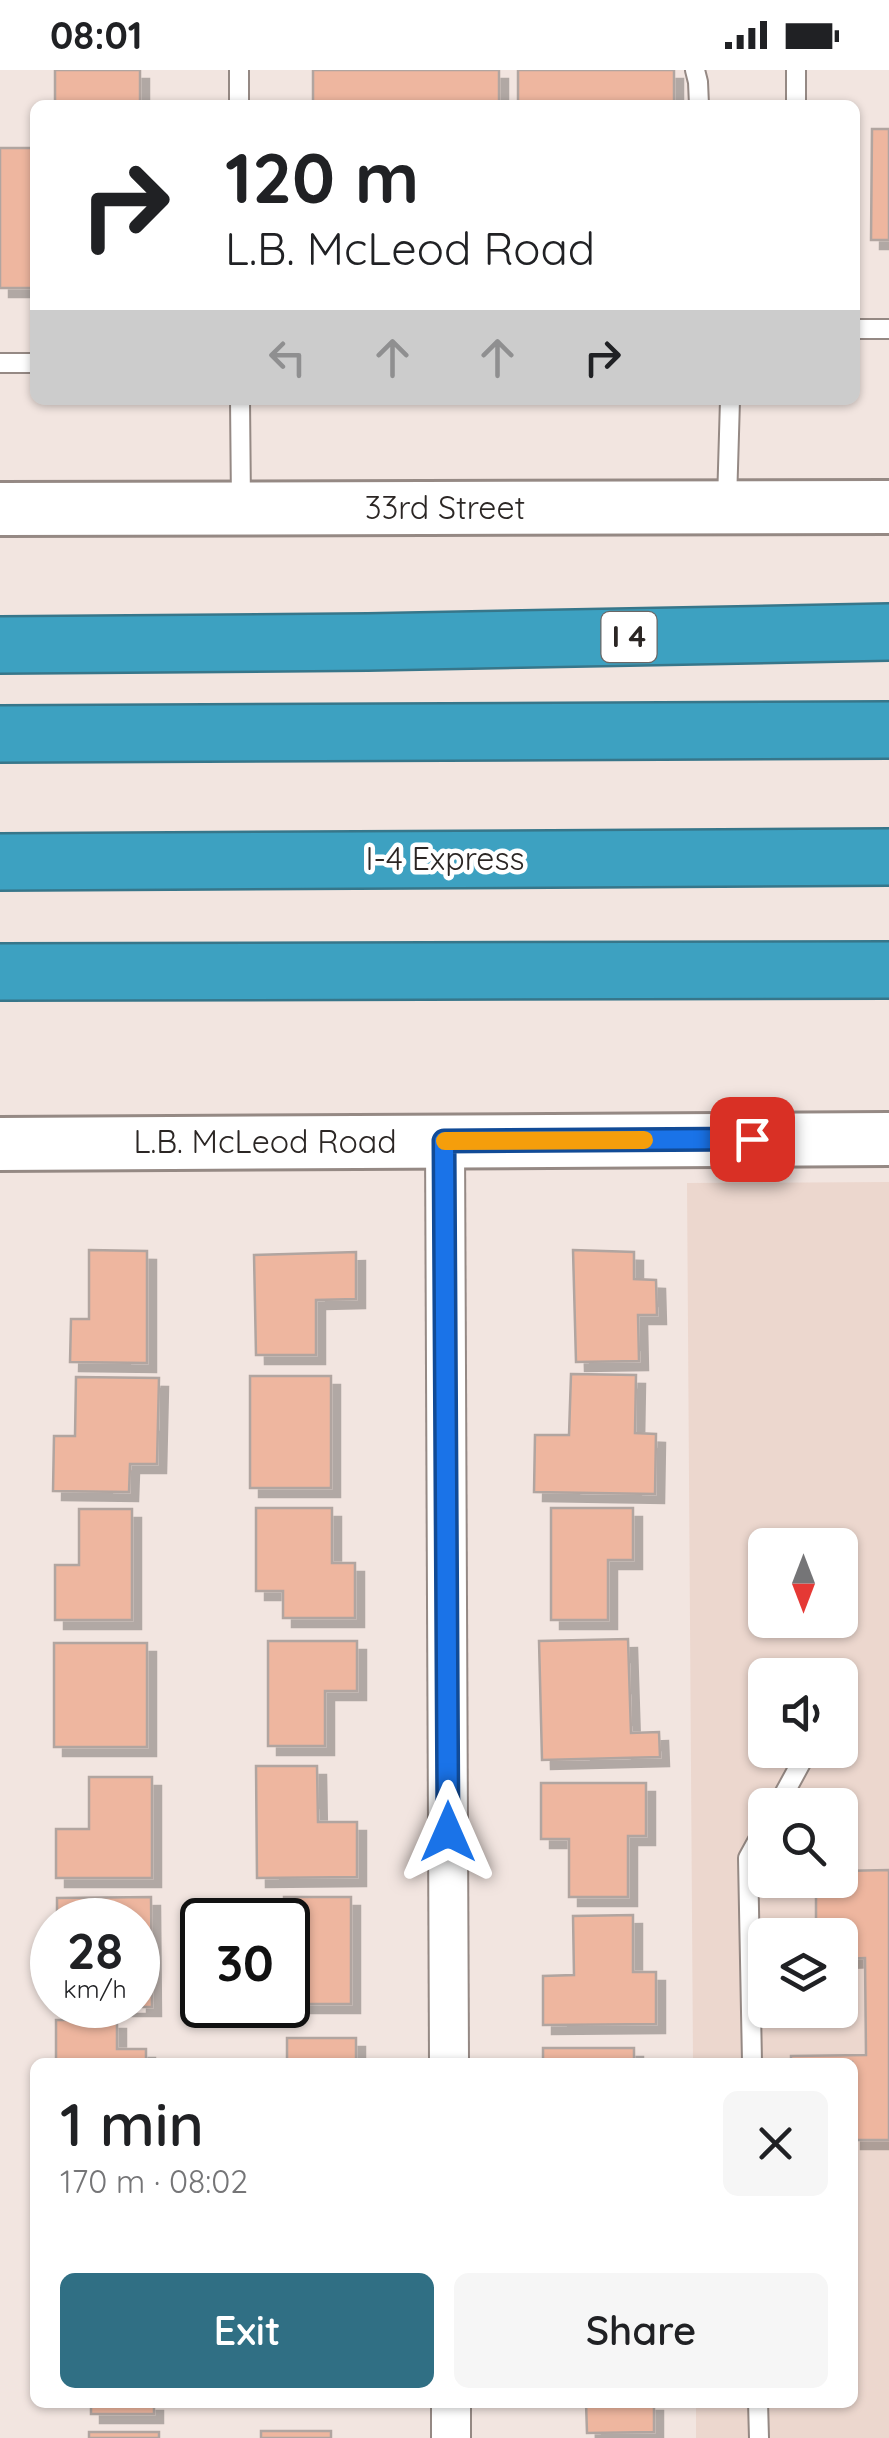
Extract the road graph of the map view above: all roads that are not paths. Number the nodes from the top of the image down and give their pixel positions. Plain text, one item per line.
1 (238, 70) edge
2 (695, 70) edge
3 (796, 70) edge
4 (239, 100) edge
5 (699, 100) edge
6 (796, 100) edge
7 (860, 329) edge
8 (889, 329) edge
9 (0, 363) edge
10 (30, 363) edge
11 (240, 405) edge
12 (730, 405) edge
13 (727, 507) junction
14 (889, 507) edge
15 (241, 508) junction
16 (0, 509) edge
17 (889, 632) edge
18 (0, 645) edge
19 (889, 730) edge
20 (0, 734) edge
21 (889, 857) edge
22 (0, 862) edge
23 (889, 970) edge
24 (0, 972) edge
25 (410, 972) junction
26 (0, 994) edge
27 (889, 1139) edge
28 (444, 1141) junction
29 (0, 1144) edge
30 (749, 1898) edge
31 (449, 2058) edge
32 (752, 2058) edge
33 (451, 2408) edge
34 (758, 2408) edge
35 (451, 2438) edge
36 (758, 2438) edge

1 - 4 lane
2 - 5 lane
3 - 6 lane
7 - 8 lane
9 - 10 lane
11 - 15 lane
12 - 13 lane
13 - 14 street, 33rd Street
13 - 15 street, 33rd Street
15 - 16 street, 33rd Street
17 - 18 highway, I 4
19 - 20 highway
21 - 22 highway, I-4 Express
23 - 25 highway
24 - 25 highway
25 - 26 highway
27 - 28 street, L.B. McLeod Road
28 - 29 street, L.B. McLeod Road
28 - 31 street
30 - 32 lane
33 - 35 street
34 - 36 lane

